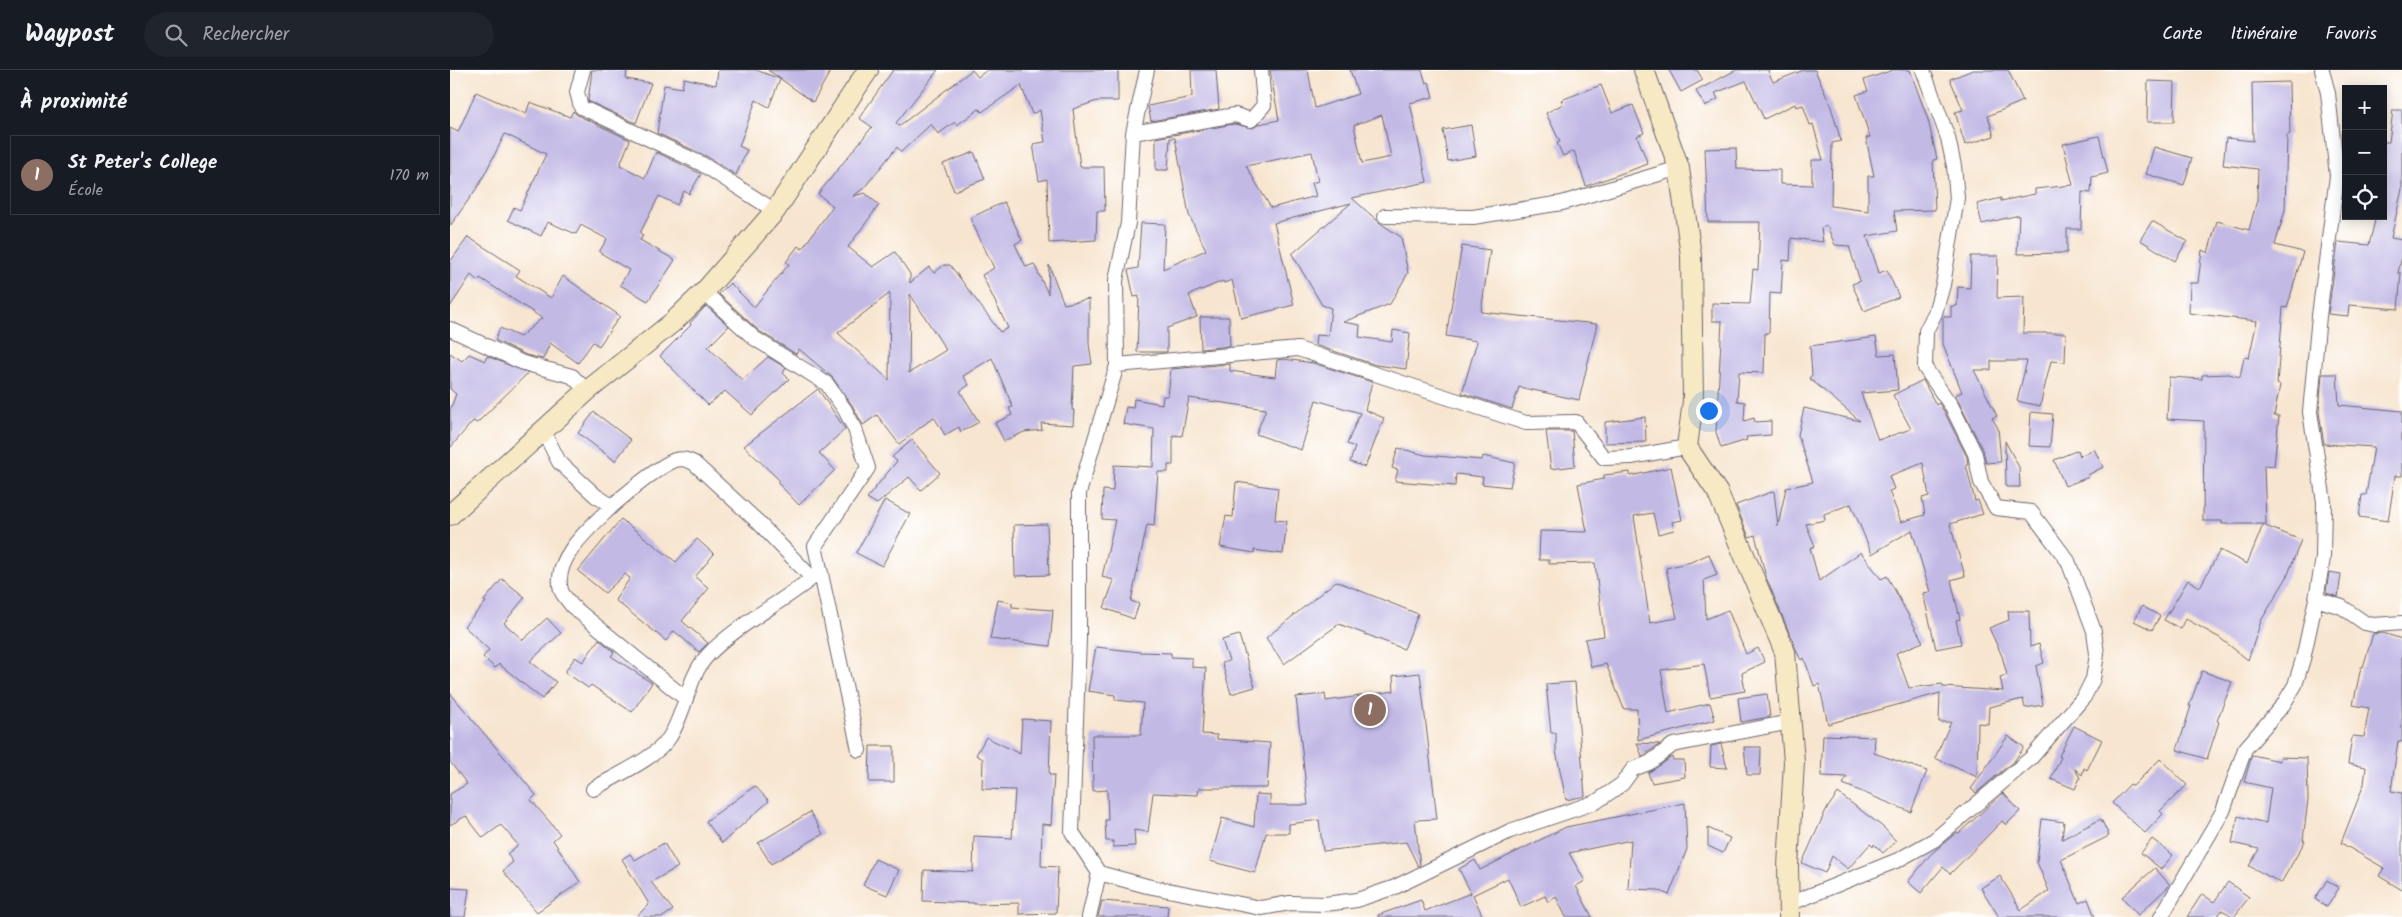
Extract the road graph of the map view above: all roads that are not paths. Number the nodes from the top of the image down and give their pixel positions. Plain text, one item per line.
1 (583, 70) edge
2 (868, 70) edge
3 (1147, 70) edge
4 (1261, 70) edge
5 (1644, 70) edge
6 (1923, 70) edge
7 (2322, 70) edge
8 (1133, 133) junction
9 (1679, 168) junction
10 (775, 211) junction
11 (1385, 216) dead end
12 (704, 292) junction
13 (450, 329) edge
14 (1118, 366) junction
15 (587, 391) junction
16 (544, 432) junction
17 (1687, 448) junction
18 (612, 506) junction
19 (450, 515) edge
20 (815, 546) junction
21 (812, 578) junction
22 (2316, 599) junction
23 (2402, 623) edge
24 (686, 699) junction
25 (1790, 722) junction
26 (859, 750) dead end
27 (593, 789) dead end
28 (1100, 873) junction
29 (1789, 911) edge
30 (1089, 917) edge
31 (2161, 917) edge

1 - 10 street
2 - 10 main road
3 - 8 street
4 - 8 street
5 - 9 main road
6 - 29 street
7 - 22 street
8 - 14 street
9 - 11 street
9 - 17 main road
10 - 12 main road
12 - 15 main road
12 - 20 street
13 - 15 street
14 - 17 street
14 - 28 street
15 - 16 main road
16 - 18 street
16 - 19 main road
17 - 25 main road
18 - 21 street
18 - 24 street
20 - 21 street
20 - 26 street
21 - 24 street
22 - 23 street
22 - 31 street
24 - 27 street
25 - 28 street
25 - 29 main road
28 - 30 street

